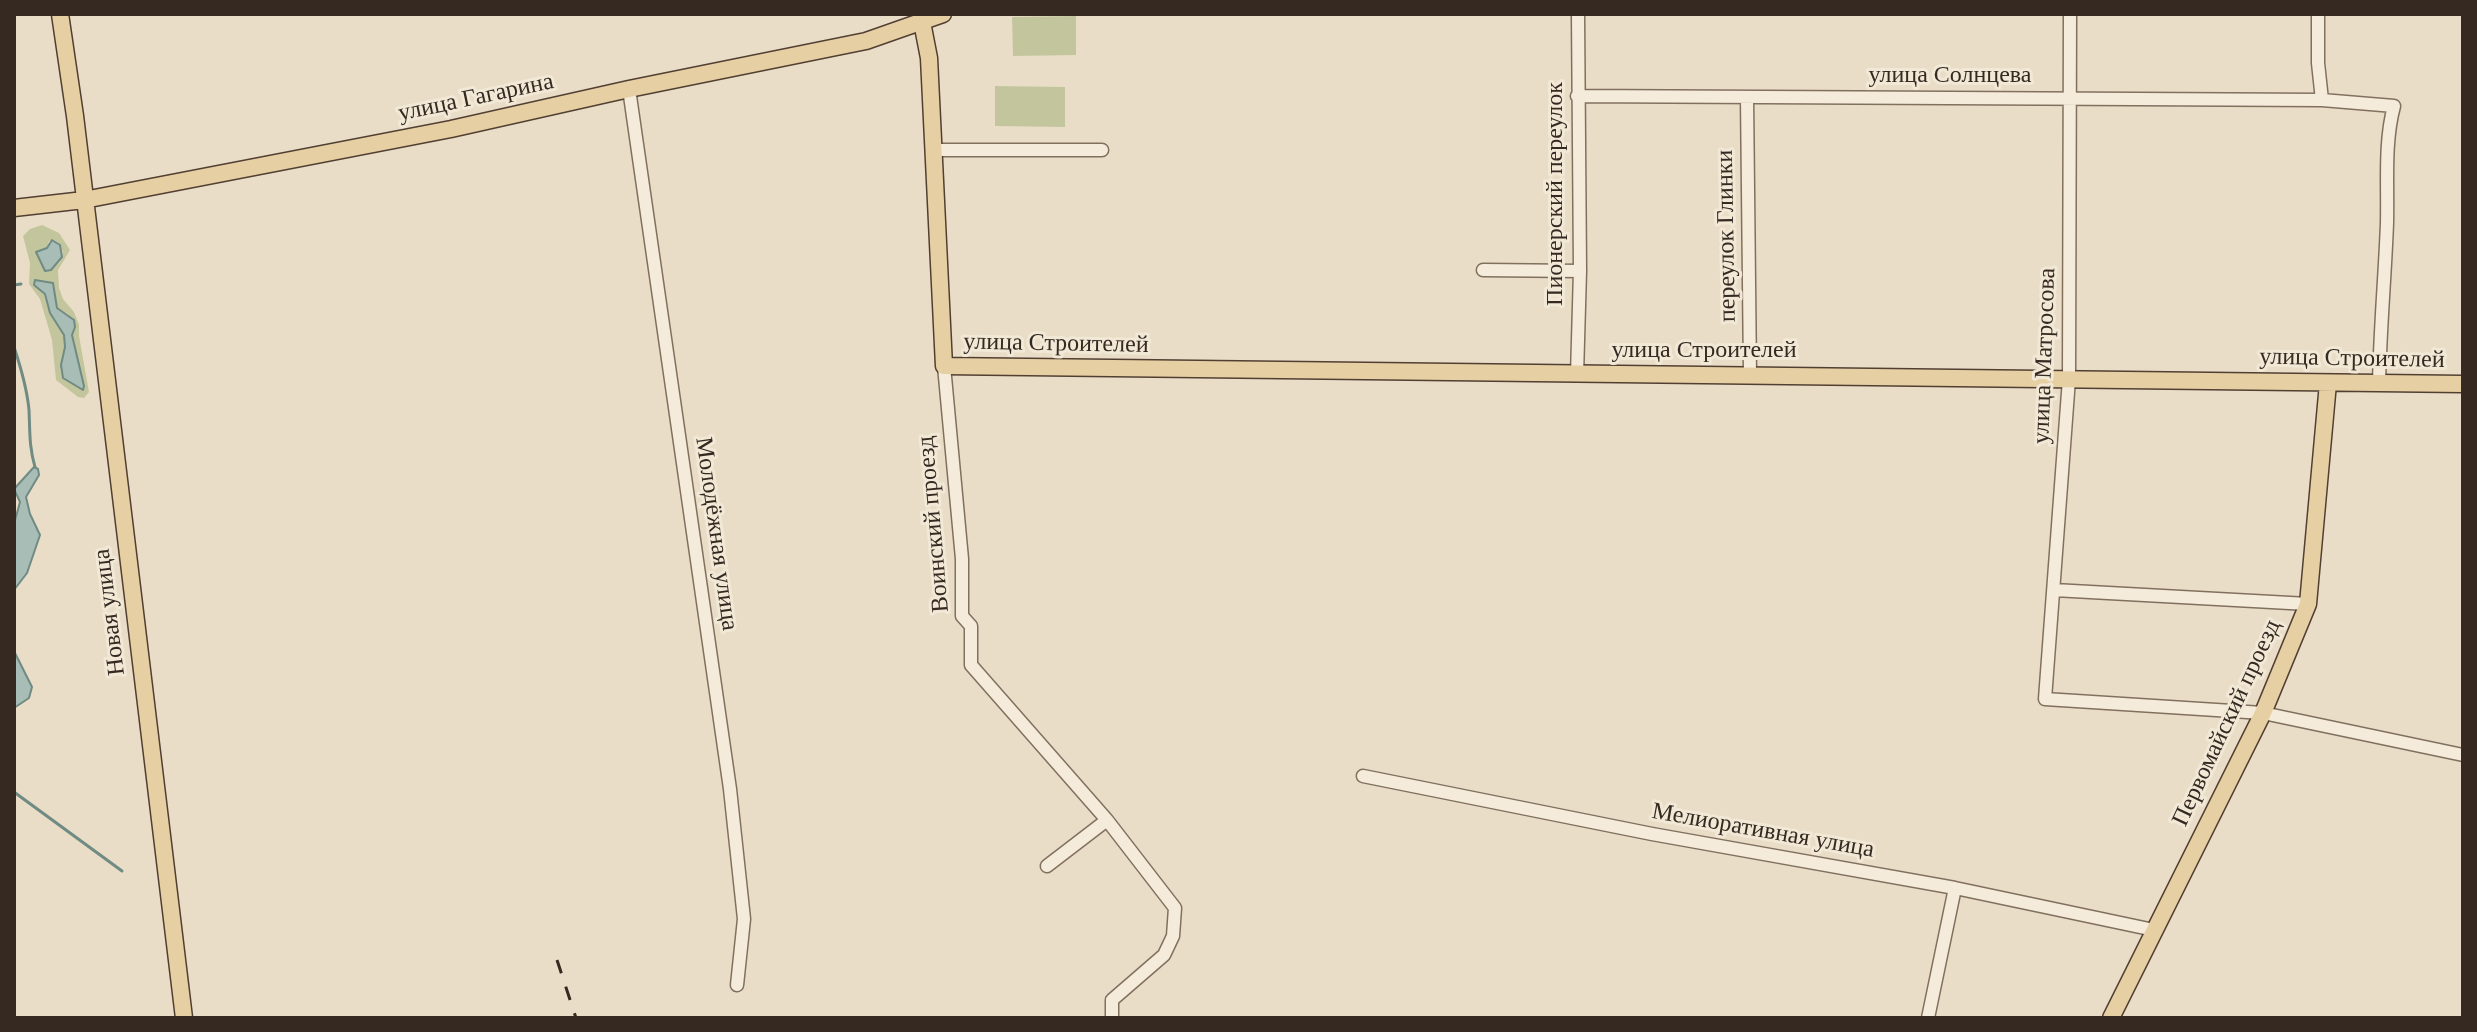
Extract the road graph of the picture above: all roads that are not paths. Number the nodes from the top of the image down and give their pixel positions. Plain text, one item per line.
1 (943, 14) edge
2 (1578, 14) edge
3 (2070, 14) edge
4 (2318, 14) edge
5 (61, 20) edge
6 (922, 22) junction
7 (629, 89) junction
8 (1577, 96) junction
9 (1747, 97) junction
10 (2070, 99) junction
11 (2322, 100) junction
12 (932, 150) junction
13 (1102, 150) dead end
14 (84, 200) junction
15 (14, 208) edge
16 (1483, 270) dead end
17 (1580, 271) junction
18 (944, 366) junction
19 (1577, 375) junction
20 (1750, 375) junction
21 (2069, 379) junction
22 (2328, 383) junction
23 (2379, 384) junction
24 (2463, 384) edge
25 (2054, 590) junction
26 (2308, 604) junction
27 (2263, 713) junction
28 (2463, 755) edge
29 (1363, 776) dead end
30 (1107, 820) junction
31 (1047, 866) dead end
32 (1955, 888) junction
33 (2154, 930) junction
34 (737, 985) dead end
35 (184, 1018) edge
36 (1112, 1018) edge
37 (1928, 1018) edge
38 (2111, 1018) edge

1 - 6 main road, улица Гагарина
2 - 8 street, Пионерский переулок
3 - 10 street, улица Матросова
4 - 11 street
5 - 14 main road, Новая улица
6 - 7 main road, улица Гагарина
6 - 12 main road, Воинский проезд
7 - 14 main road, улица Гагарина
7 - 34 street, Молодёжная улица
8 - 9 street, улица Солнцева
8 - 17 street, Пионерский переулок
9 - 10 street, улица Солнцева
9 - 20 street, переулок Глинки
10 - 11 street, улица Солнцева
10 - 21 street, улица Матросова
11 - 23 street, улица Солнцева
12 - 13 street
12 - 18 main road, Воинский проезд
14 - 15 main road, улица Гагарина
14 - 35 main road, Новая улица
16 - 17 street
17 - 19 street, Пионерский переулок
18 - 19 main road, улица Строителей
18 - 30 street, Воинский проезд
19 - 20 main road, улица Строителей
20 - 21 main road, улица Строителей
21 - 22 main road, улица Строителей
21 - 25 street, улица Матросова
22 - 23 main road, улица Строителей
22 - 26 main road, Первомайский проезд
23 - 24 main road, улица Строителей
25 - 26 street
25 - 27 street, улица Матросова
26 - 27 main road, Первомайский проезд
27 - 28 street
27 - 33 main road, Первомайский проезд
29 - 32 street, Мелиоративная улица
30 - 31 street
30 - 36 street, Воинский проезд
32 - 33 street, Мелиоративная улица
32 - 37 street
33 - 38 main road, Первомайский проезд

